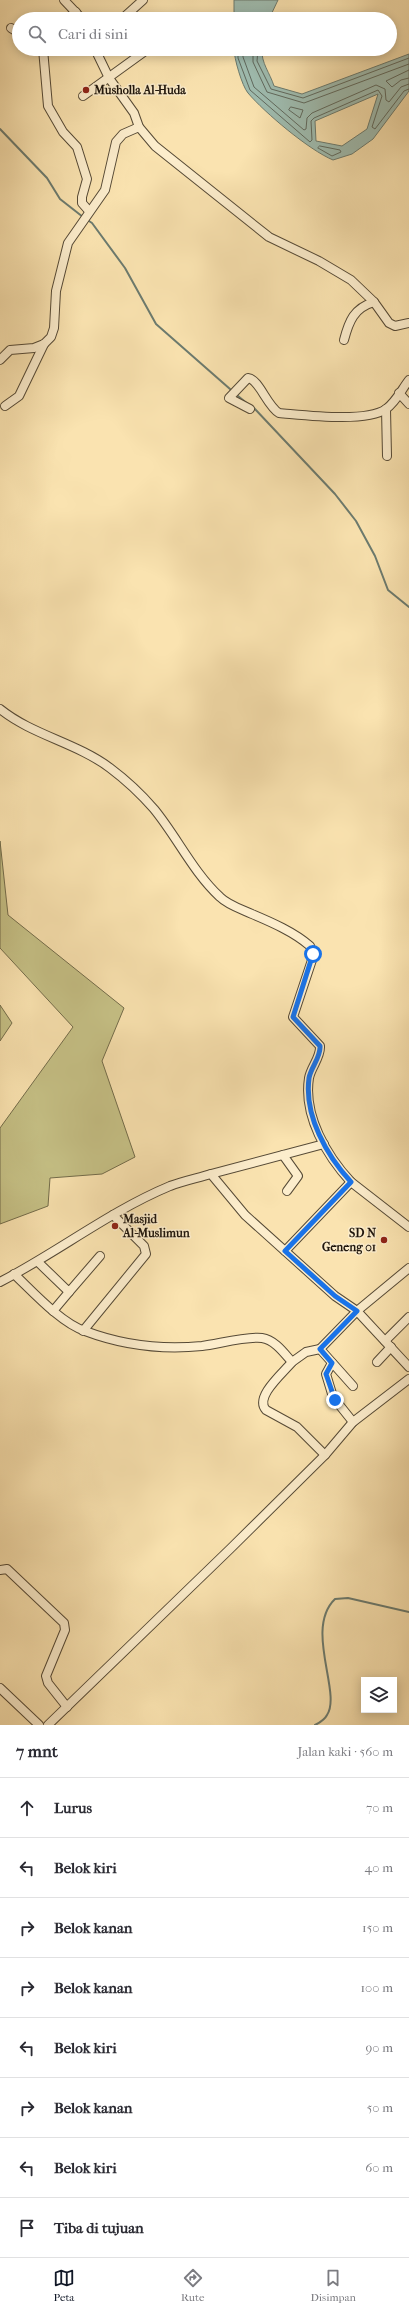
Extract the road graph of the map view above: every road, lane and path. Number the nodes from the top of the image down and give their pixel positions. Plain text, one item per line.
1 (64, 0) edge
2 (143, 0) edge
3 (76, 12) edge
4 (130, 12) edge
5 (44, 56) edge
6 (98, 56) edge
7 (139, 56) edge
8 (109, 78) junction
9 (83, 96) dead end
10 (139, 127) junction
11 (88, 214) junction
12 (374, 302) junction
13 (409, 323) edge
14 (344, 340) dead end
15 (44, 344) junction
16 (0, 360) edge
17 (409, 380) edge
18 (399, 393) junction
19 (409, 404) edge
20 (5, 406) dead end
21 (250, 409) dead end
22 (386, 409) junction
23 (387, 456) dead end
24 (0, 710) edge
25 (324, 1144) junction
26 (283, 1155) junction
27 (211, 1174) junction
28 (351, 1182) junction
29 (287, 1191) dead end
30 (114, 1215) junction
31 (409, 1227) edge
32 (285, 1251) junction
33 (100, 1256) dead end
34 (38, 1262) junction
35 (409, 1268) edge
36 (14, 1274) junction
37 (0, 1282) edge
38 (69, 1292) junction
39 (53, 1311) junction
40 (357, 1311) junction
41 (409, 1317) edge
42 (83, 1331) junction
43 (385, 1341) junction
44 (391, 1347) junction
45 (320, 1349) junction
46 (292, 1362) junction
47 (377, 1362) dead end
48 (332, 1363) junction
49 (409, 1367) edge
50 (409, 1379) edge
51 (353, 1386) dead end
52 (353, 1422) junction
53 (325, 1455) junction
54 (0, 1570) edge
55 (0, 1688) edge
56 (67, 1707) junction
57 (39, 1725) edge
58 (48, 1725) edge

1 - 3 street
2 - 4 street
5 - 11 street
6 - 8 street
7 - 8 street
8 - 9 street
8 - 10 street
10 - 11 street
10 - 12 street
11 - 15 street
12 - 13 street
12 - 14 street
15 - 16 street
15 - 20 street
17 - 18 street
18 - 19 street
18 - 22 street
21 - 22 street
22 - 23 street
24 - 25 street
25 - 26 street
25 - 28 street
26 - 27 street
26 - 29 street
27 - 30 street
27 - 32 street
28 - 31 street
28 - 32 street
30 - 34 street
30 - 42 street
32 - 40 street
33 - 38 street
34 - 36 street
34 - 38 street
35 - 40 street
36 - 37 street
36 - 39 street
38 - 39 street
39 - 42 street
40 - 43 street
40 - 45 street
41 - 43 street
42 - 46 street
43 - 44 street
44 - 47 street
44 - 49 street
45 - 46 street
45 - 48 street
46 - 53 street
48 - 51 street
48 - 52 street
50 - 52 street
52 - 53 street
53 - 56 street
54 - 56 street
55 - 57 street
56 - 58 street

